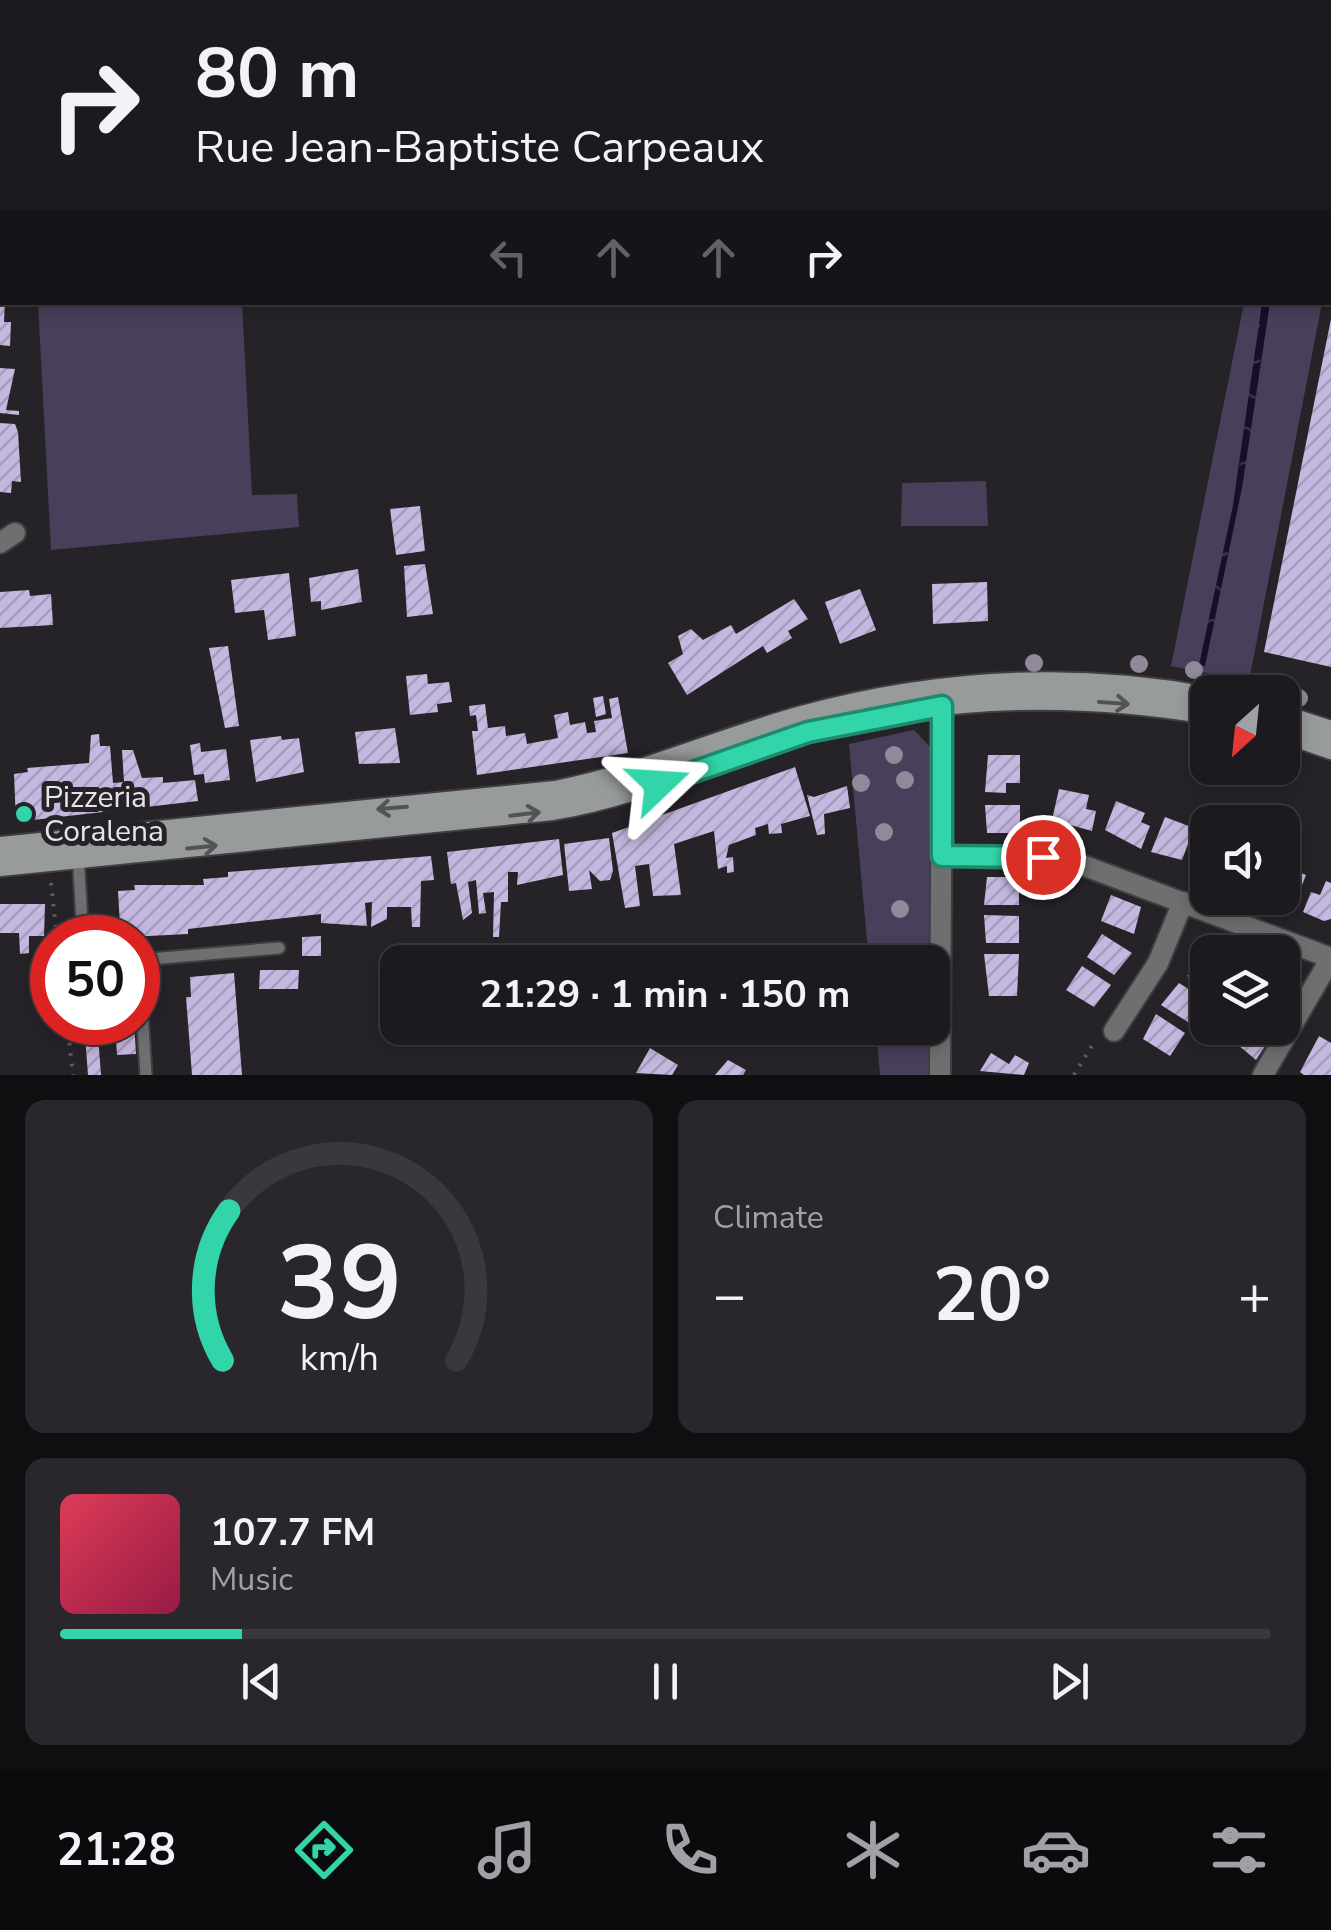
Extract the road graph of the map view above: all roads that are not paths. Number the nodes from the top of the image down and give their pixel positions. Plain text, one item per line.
1 (1190, 695) edge
2 (942, 697) junction
3 (1190, 712) edge
4 (1300, 721) edge
5 (1331, 731) edge
6 (1300, 738) edge
7 (1331, 749) edge
8 (0, 847) edge
9 (78, 850) junction
10 (942, 856) junction
11 (0, 866) edge
12 (1183, 902) junction
13 (82, 915) edge
14 (278, 948) dead end
15 (160, 958) edge
16 (1114, 1030) road end
17 (144, 1045) edge
18 (146, 1075) edge
19 (940, 1075) edge
20 (1264, 1075) edge

1 - 2 main road
2 -> 3 main road
2 - 9 main road
2 - 10 street
4 - 5 main road
6 - 7 main road
8 - 9 main road
9 - 11 main road
9 - 13 lane
10 - 12 street
10 - 19 street
12 - 16 street
12 - 20 street
14 - 15 lane
17 - 18 lane

